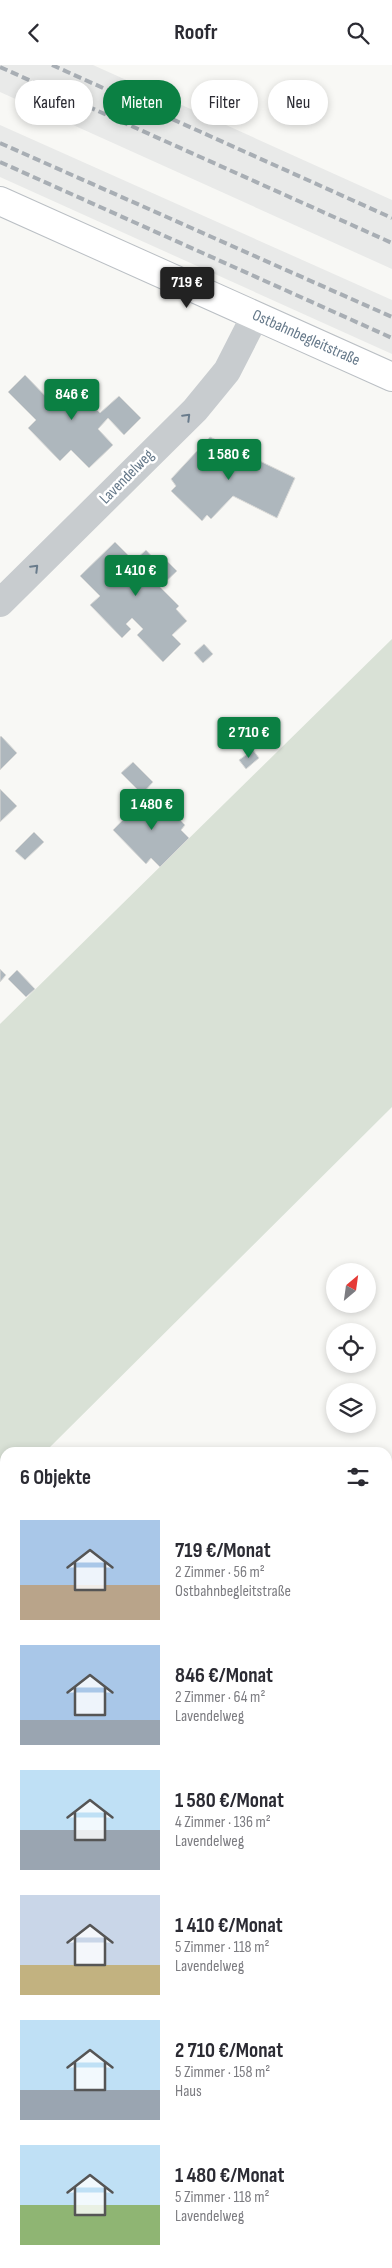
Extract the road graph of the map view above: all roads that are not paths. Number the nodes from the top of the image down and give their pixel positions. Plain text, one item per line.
1 (0, 201) edge
2 (255, 316) junction
3 (392, 377) edge
4 (0, 603) edge

1 - 2 street, Ostbahnbegleitstraße
2 - 3 street, Ostbahnbegleitstraße
4 -> 2 street, Lavendelweg

